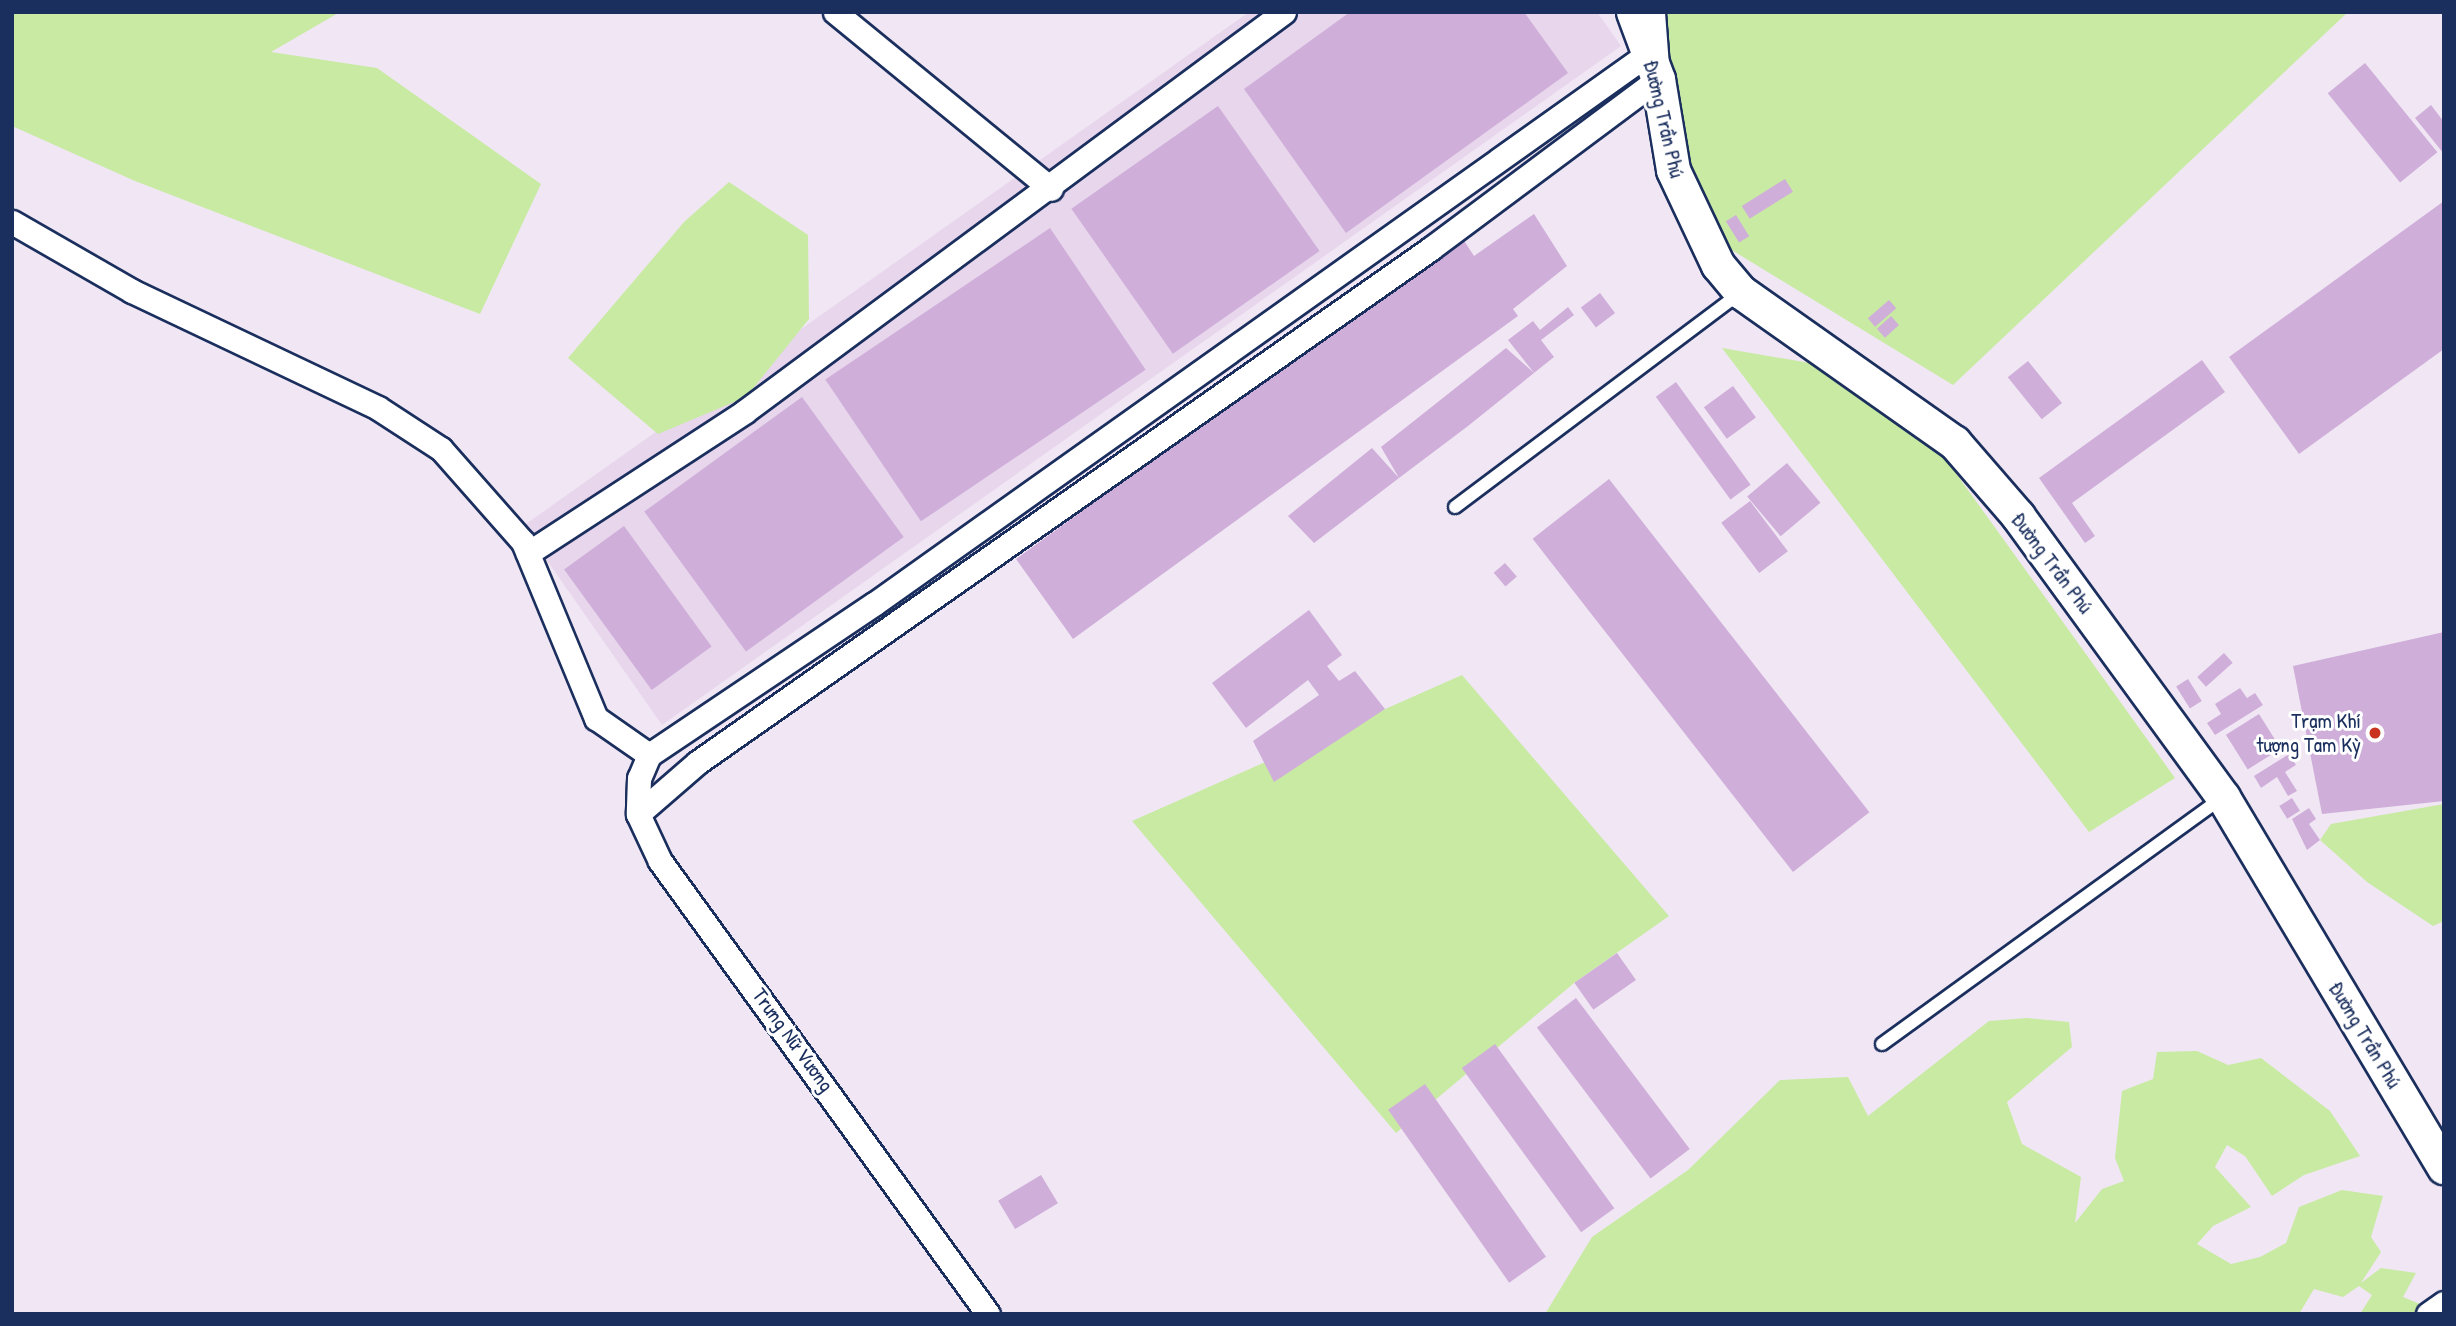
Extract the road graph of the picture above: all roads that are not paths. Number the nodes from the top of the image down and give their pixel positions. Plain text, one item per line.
1 (835, 12) edge
2 (1284, 12) edge
3 (1633, 12) edge
4 (1653, 12) edge
5 (1654, 66) junction
6 (1051, 189) junction
7 (12, 222) edge
8 (1741, 292) junction
9 (1455, 507) dead end
10 (528, 553) junction
11 (649, 755) junction
12 (2223, 797) junction
13 (638, 814) junction
14 (1882, 1044) dead end
15 (2444, 1167) edge
16 (2444, 1303) edge
17 (988, 1314) edge
18 (2428, 1314) edge

1 - 6 street
2 - 6 street
3 - 5 main road, Đường Trần Phú
4 - 5 street
5 - 8 main road, Đường Trần Phú
5 - 11 street
5 - 13 street
6 - 10 street
7 - 10 street
8 - 9 lane
8 - 12 main road, Đường Trần Phú
10 - 11 street
11 - 13 street, Trưng Nữ Vương
12 - 14 lane
12 - 15 main road, Đường Trần Phú
13 - 17 street, Trưng Nữ Vương
16 - 18 street

